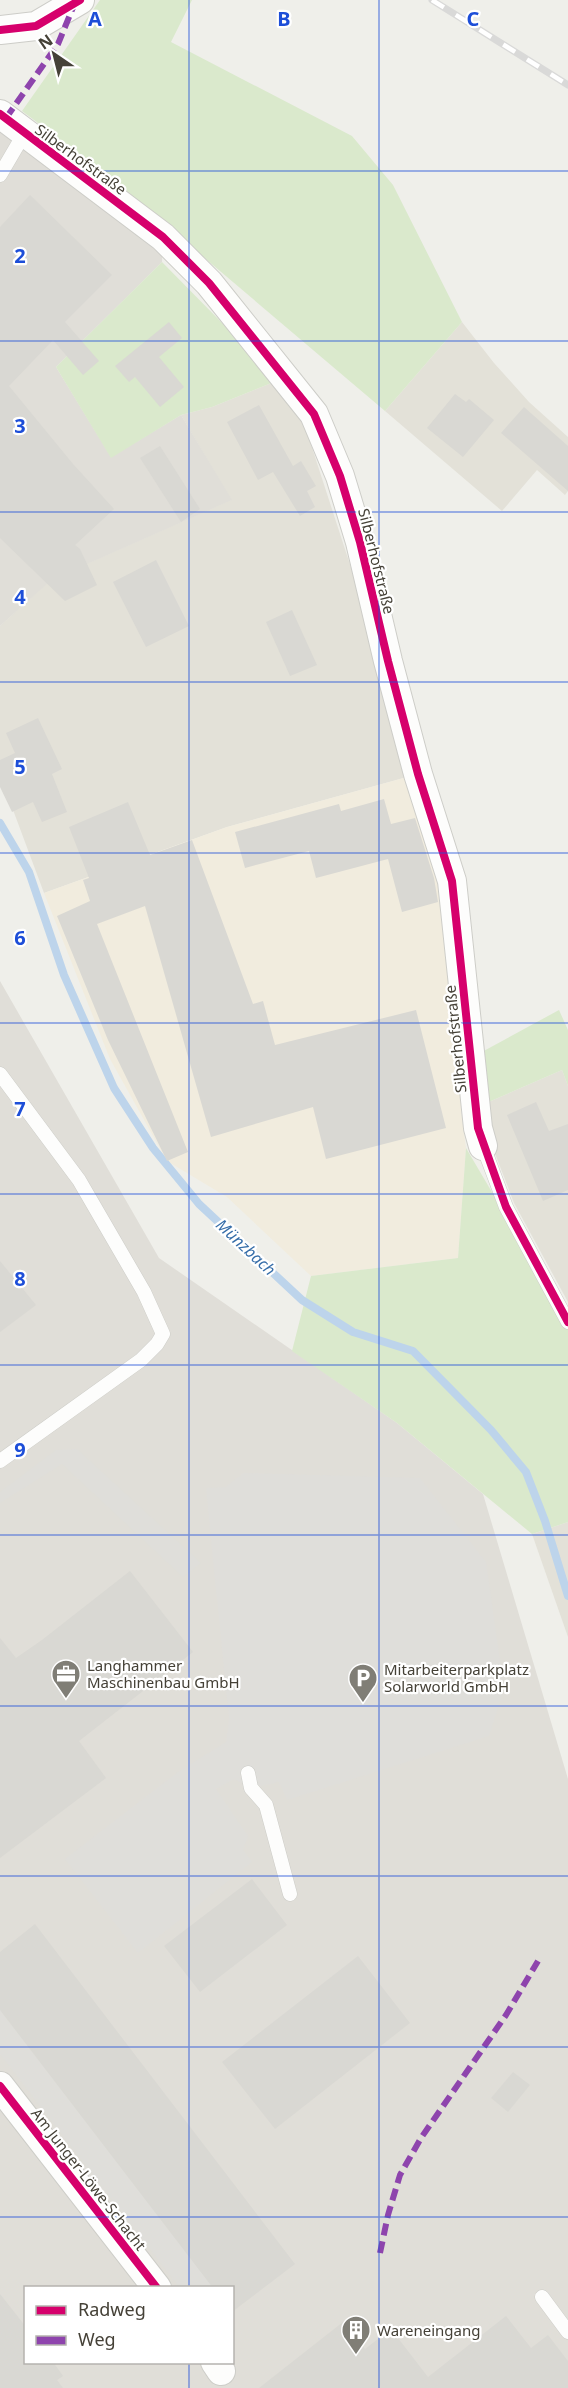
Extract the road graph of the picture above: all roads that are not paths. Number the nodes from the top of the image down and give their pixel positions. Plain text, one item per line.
1 (80, 0) edge
2 (0, 30) edge
3 (0, 114) edge
4 (24, 134) junction
5 (0, 175) edge
6 (0, 1074) edge
7 (483, 1146) joint
8 (568, 1322) edge
9 (0, 1461) edge
10 (248, 1773) dead end
11 (290, 1894) dead end
12 (0, 2086) edge
13 (155, 2286) edge
14 (542, 2297) dead end
15 (568, 2332) edge

1 - 2 street
3 - 4 street, Silberhofstraße
4 - 5 lane
4 - 7 street, Silberhofstraße
6 - 9 lane
7 - 8 lane
10 - 11 lane
12 - 13 street, Am Junger-Löwe-Schacht
14 - 15 lane

